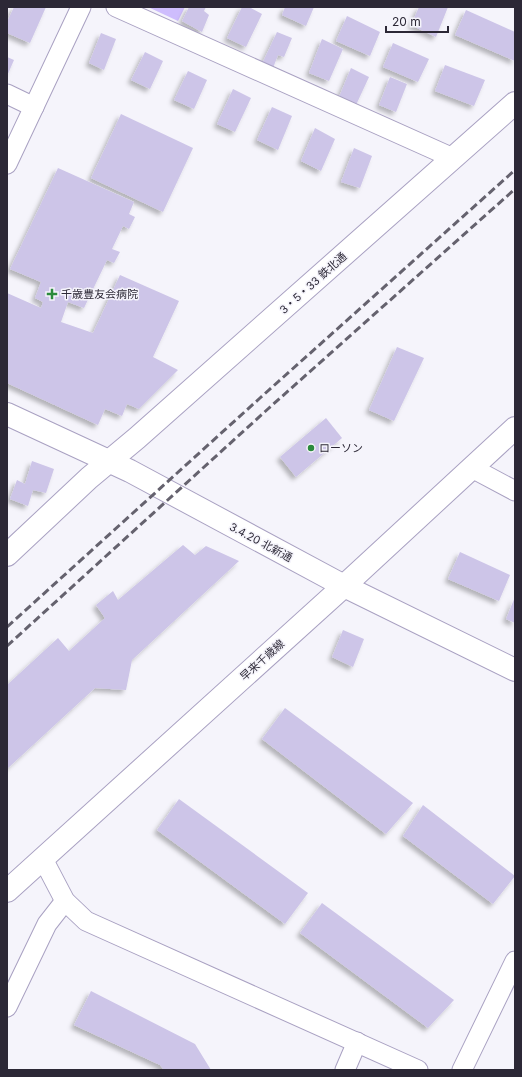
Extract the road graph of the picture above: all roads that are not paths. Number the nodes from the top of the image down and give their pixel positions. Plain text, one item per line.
1 (81, 7) edge
2 (116, 7) edge
3 (7, 94) edge
4 (515, 104) edge
5 (34, 107) junction
6 (453, 158) junction
7 (7, 164) edge
8 (7, 414) edge
9 (515, 428) edge
10 (110, 462) junction
11 (472, 468) junction
12 (515, 491) edge
13 (7, 555) edge
14 (344, 586) junction
15 (515, 670) edge
16 (43, 859) junction
17 (7, 891) edge
18 (65, 901) junction
19 (515, 961) edge
20 (7, 1007) edge
21 (357, 1042) junction
22 (345, 1070) edge
23 (418, 1070) edge
24 (462, 1070) edge

1 - 5 street
2 - 6 street
3 - 5 street
4 - 6 street, 3・5・33 鉄北通
5 - 7 street
6 - 10 street, 3・5・33 鉄北通
8 - 10 street, 3.4.20 北新通
9 - 11 street, 早来千歳線
10 - 13 street, 3・5・33 鉄北通
10 - 14 street, 3.4.20 北新通
11 - 12 street
11 - 14 street, 早来千歳線
14 - 15 street, 3.4.20 北新通
14 - 16 street, 早来千歳線
16 - 17 street, 早来千歳線
16 - 18 street
18 - 20 street
18 - 21 street
19 - 24 street
21 - 22 street
21 - 23 street

